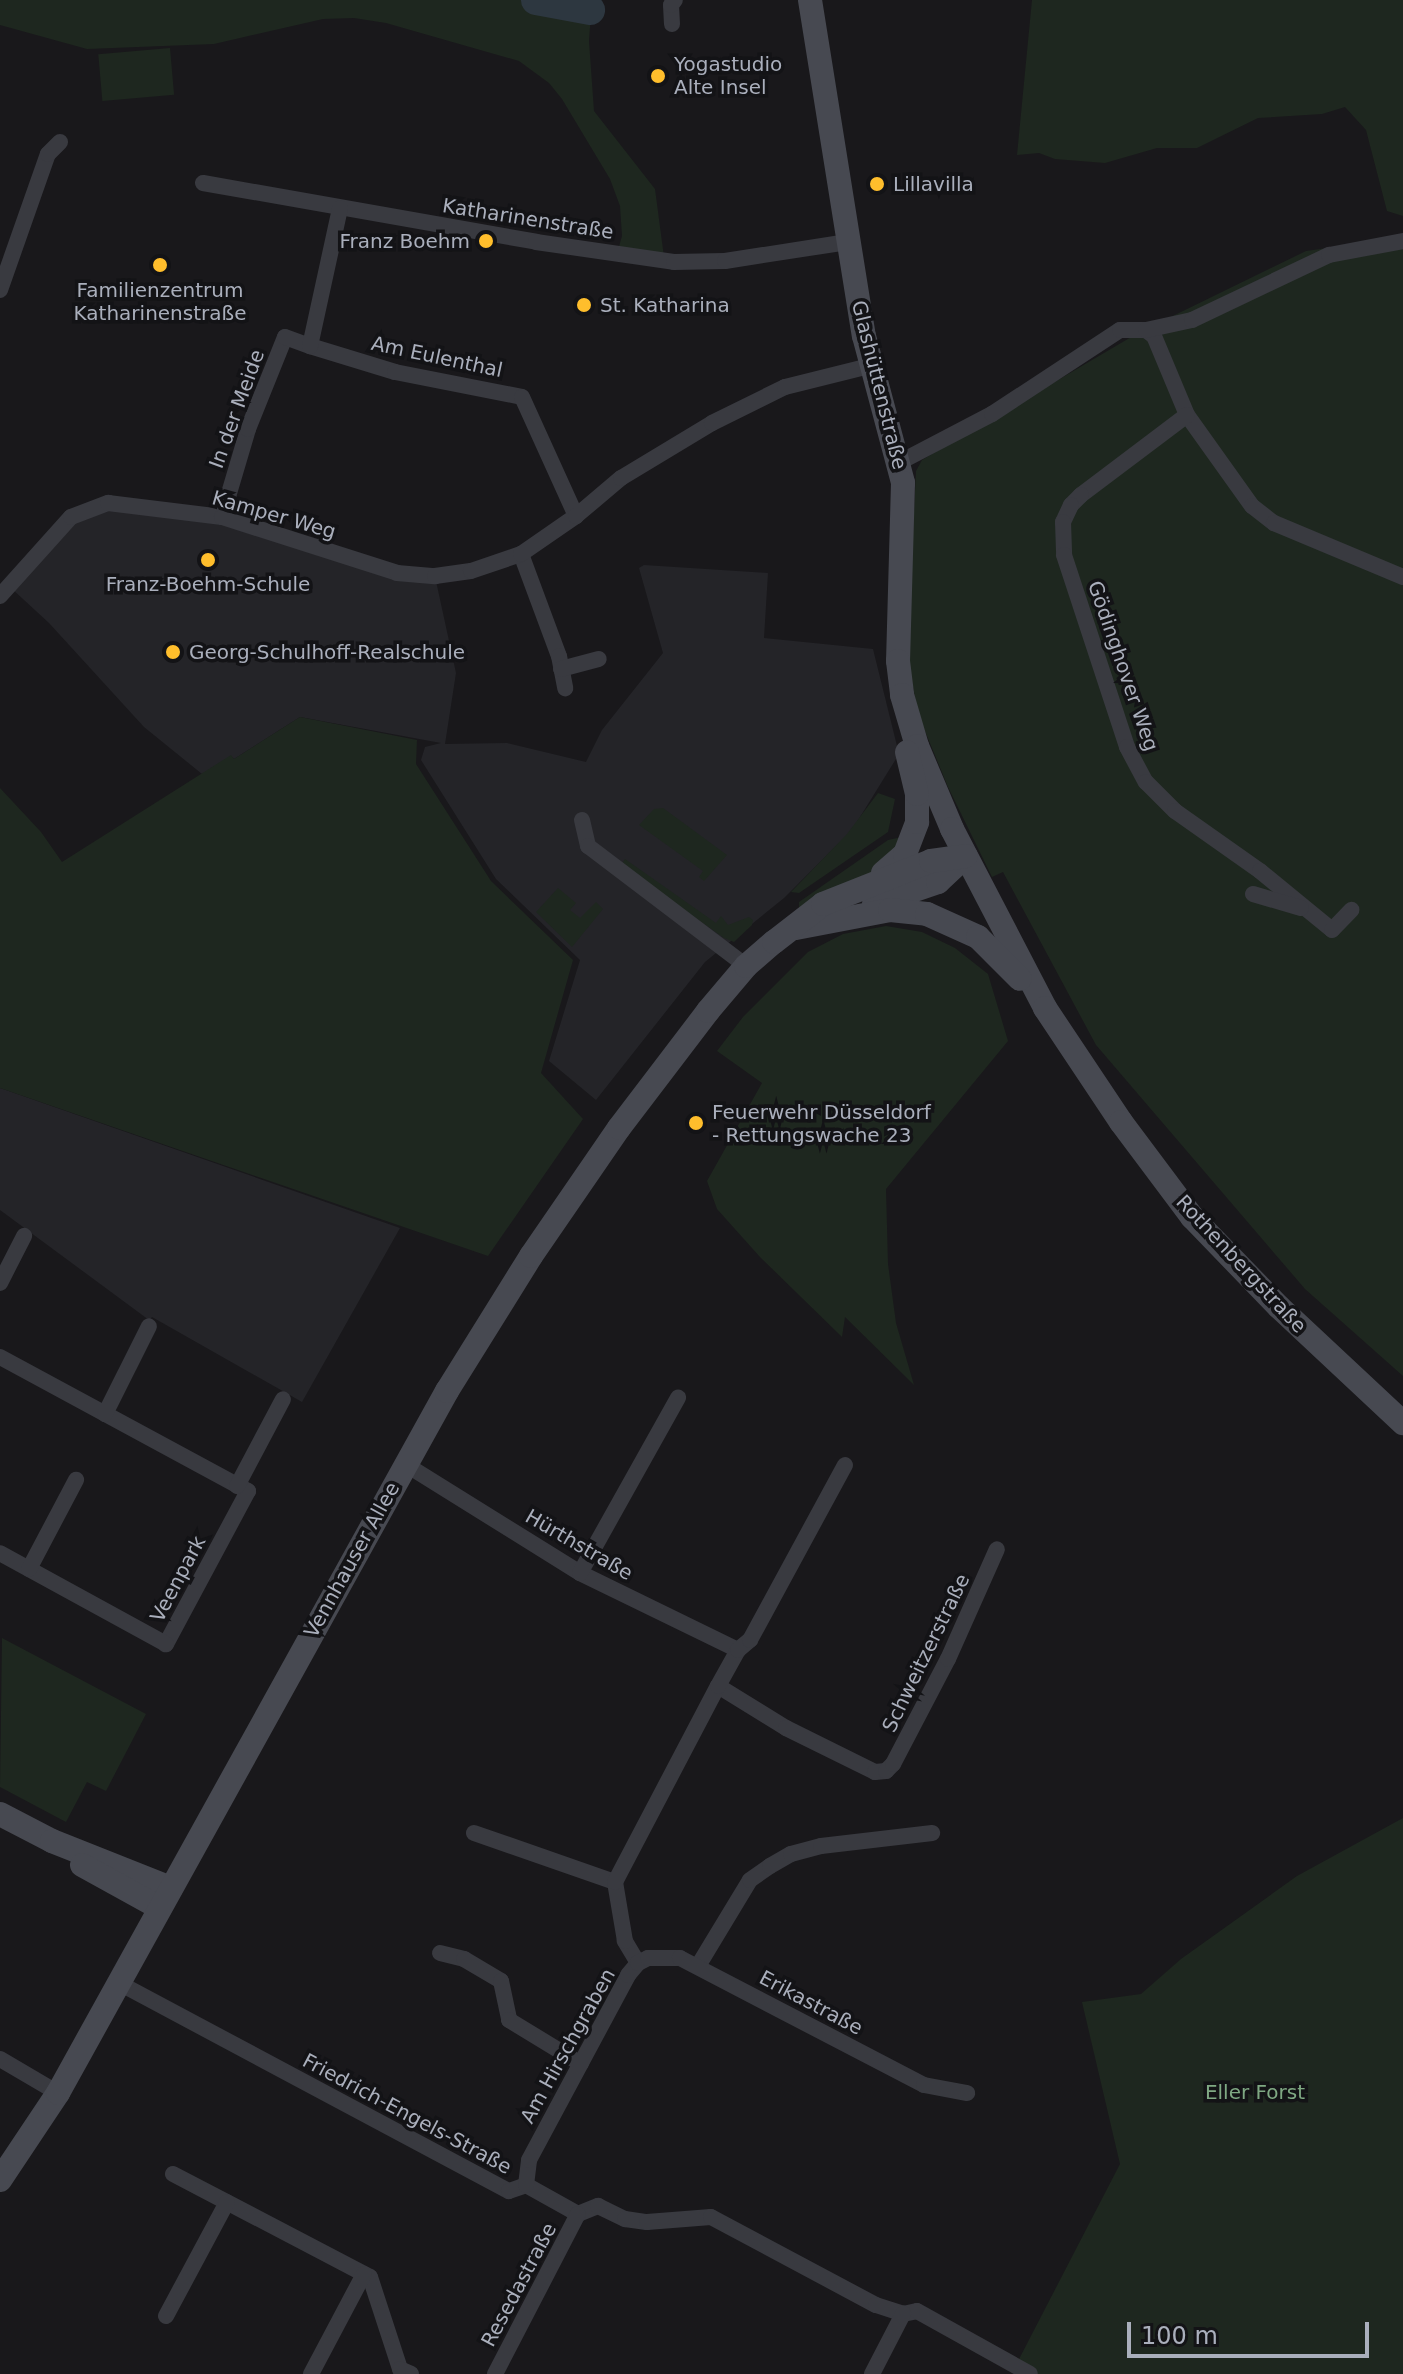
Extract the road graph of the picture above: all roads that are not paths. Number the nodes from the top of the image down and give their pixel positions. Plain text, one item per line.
1 (675, 0) edge
2 (810, 0) edge
3 (672, 24) dead end
4 (60, 142) dead end
5 (203, 183) dead end
6 (340, 208) junction
7 (1403, 241) edge
8 (848, 242) junction
9 (0, 290) edge
10 (1146, 330) junction
11 (310, 346) junction
12 (873, 365) junction
13 (1187, 415) junction
14 (900, 462) junction
15 (576, 516) junction
16 (222, 517) junction
17 (521, 554) junction
18 (1403, 577) edge
19 (0, 596) edge
20 (599, 659) dead end
21 (561, 669) junction
22 (565, 688) dead end
23 (912, 730) junction
24 (582, 820) dead end
25 (966, 856) junction
26 (864, 887) junction
27 (1253, 894) dead end
28 (1306, 909) junction
29 (1351, 910) dead end
30 (953, 923) joint
31 (796, 928) junction
32 (746, 966) junction
33 (1045, 1008) junction
34 (24, 1236) dead end
35 (0, 1283) edge
36 (149, 1326) dead end
37 (0, 1357) edge
38 (678, 1398) dead end
39 (283, 1399) dead end
40 (105, 1414) junction
41 (1403, 1423) edge
42 (405, 1464) junction
43 (845, 1465) dead end
44 (76, 1480) dead end
45 (237, 1486) junction
46 (997, 1549) dead end
47 (0, 1553) edge
48 (29, 1569) junction
49 (580, 1573) junction
50 (738, 1650) junction
51 (718, 1686) junction
52 (0, 1814) edge
53 (474, 1833) dead end
54 (932, 1833) dead end
55 (615, 1882) junction
56 (166, 1898) junction
57 (440, 1953) dead end
58 (638, 1963) junction
59 (698, 1966) junction
60 (119, 1983) junction
61 (0, 2059) edge
62 (581, 2064) junction
63 (58, 2093) junction
64 (967, 2093) dead end
65 (173, 2174) dead end
66 (0, 2180) edge
67 (526, 2185) junction
68 (227, 2202) junction
69 (578, 2214) junction
70 (364, 2274) junction
71 (903, 2314) junction
72 (166, 2316) dead end
73 (311, 2374) edge
74 (411, 2374) edge
75 (495, 2374) edge
76 (872, 2374) edge
77 (1030, 2374) edge

1 - 3 street
2 - 8 main road, Glashüttenstraße
4 - 9 street
5 - 6 street, Katharinenstraße
6 - 8 street, Katharinenstraße
6 - 11 street
7 - 10 street
8 - 12 main road, Glashüttenstraße
10 - 13 street
10 - 14 street
11 - 15 street, Am Eulenthal
11 - 16 street, In der Meide
12 - 14 main road, Glashüttenstraße
12 - 15 street, Kamper Weg
13 - 18 street
13 - 28 street, Gödinghover Weg
14 - 23 main road, Glashüttenstraße
15 - 17 street, Kamper Weg
16 - 17 street, Kamper Weg
16 - 19 street, Kamper Weg
17 - 21 street
20 - 21 street
21 - 22 street
23 - 25 main road, Glashüttenstraße
23 - 26 main road
24 - 32 street
25 - 26 main road, Vennhauser Allee
25 - 31 main road, Vennhauser Allee
25 - 33 main road, Rothenbergstraße
26 - 31 main road, Vennhauser Allee
27 - 28 street, Gödinghover Weg
28 - 29 street, Gödinghover Weg
30 - 31 main road, Vennhauser Allee
30 - 33 main road, Rothenbergstraße
31 - 32 main road, Vennhauser Allee
32 - 42 main road, Vennhauser Allee
33 - 41 main road, Rothenbergstraße
34 - 35 street
36 - 40 street
37 - 40 street
38 - 49 street
39 - 45 street, Veenpark
40 - 45 street
42 - 49 street, Hürthstraße
42 - 56 main road, Vennhauser Allee
43 - 50 street
44 - 48 street
45 - 48 street, Veenpark
46 - 51 street, Schweitzerstraße
47 - 48 street, Veenpark
49 - 50 street, Hürthstraße
50 - 51 street
51 - 55 street
52 - 56 main road
53 - 55 street
54 - 59 street
55 - 58 street, Am Hirschgraben
56 - 60 main road, Vennhauser Allee
57 - 62 street
58 - 59 street, Erikastraße
58 - 62 street, Am Hirschgraben
59 - 64 street, Erikastraße
60 - 63 main road, Vennhauser Allee
60 - 67 street, Friedrich-Engels-Straße
61 - 63 street
62 - 67 street, Am Hirschgraben
63 - 66 main road, Vennhauser Allee
65 - 68 street
67 - 69 street, Friedrich-Engels-Straße
68 - 70 street
68 - 72 street
69 - 71 street, Friedrich-Engels-Straße
69 - 75 street, Resedastraße
70 - 73 street
70 - 74 street
71 - 76 street
71 - 77 street, Friedrich-Engels-Straße

